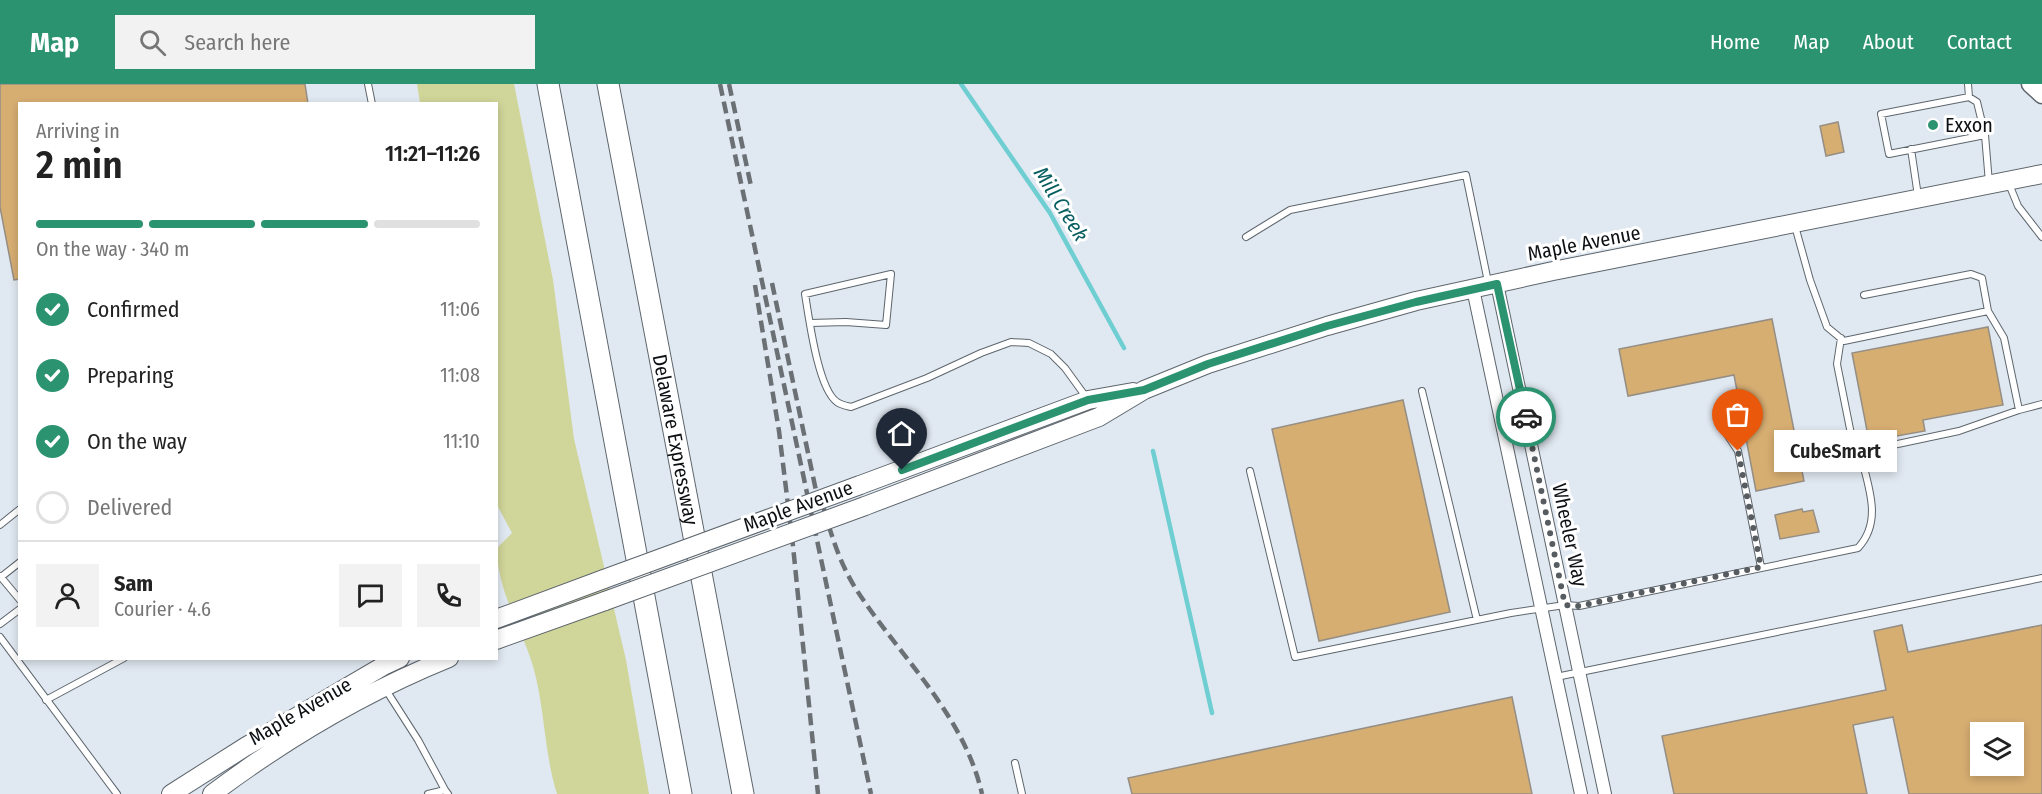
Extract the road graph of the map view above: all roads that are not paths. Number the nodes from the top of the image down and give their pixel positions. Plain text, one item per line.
1 (368, 84) edge
2 (548, 84) edge
3 (608, 84) edge
4 (1968, 84) edge
5 (2030, 84) edge
6 (2042, 94) edge
7 (1969, 97) junction
8 (372, 102) edge
9 (1985, 135) junction
10 (1911, 149) junction
11 (2042, 174) edge
12 (2008, 181) junction
13 (1989, 185) junction
14 (1918, 198) junction
15 (1794, 222) junction
16 (1246, 237) dead end
17 (2042, 237) edge
18 (1486, 286) junction
19 (1864, 295) dead end
20 (1988, 311) junction
21 (810, 323) junction
22 (1841, 338) junction
23 (1144, 390) junction
24 (1422, 391) dead end
25 (1088, 400) junction
26 (2042, 404) edge
27 (2019, 410) junction
28 (1717, 419) dead end
29 (1860, 452) junction
30 (1250, 471) dead end
31 (18, 511) edge
32 (0, 525) edge
33 (18, 563) edge
34 (1761, 567) junction
35 (1, 576) edge
36 (2042, 578) edge
37 (18, 597) edge
38 (1565, 605) junction
39 (1541, 608) junction
40 (18, 610) edge
41 (498, 618) edge
42 (1477, 620) junction
43 (0, 624) edge
44 (0, 637) edge
45 (498, 639) edge
46 (120, 660) edge
47 (396, 660) edge
48 (445, 660) edge
49 (1579, 672) junction
50 (1556, 677) junction
51 (385, 688) junction
52 (46, 700) junction
53 (1016, 763) dead end
54 (447, 792) edge
55 (117, 794) edge
56 (171, 794) edge
57 (212, 794) edge
58 (428, 794) edge
59 (681, 794) edge
60 (743, 794) edge
61 (1022, 794) edge
62 (1581, 794) edge
63 (1605, 794) edge

1 - 8 lane
2 - 59 highway
3 - 60 highway, Delaware Expressway
4 - 7 lane
5 - 6 main road
7 - 9 lane
7 - 10 lane
9 - 10 lane
9 - 13 lane
10 - 14 lane
11 - 12 main road, Maple Avenue
12 - 13 main road, Maple Avenue
12 - 17 lane
13 - 14 main road, Maple Avenue
14 - 15 main road, Maple Avenue
15 - 18 main road, Maple Avenue
15 - 22 lane
16 - 18 lane
18 - 23 main road, Maple Avenue
18 - 38 street, Wheeler Way
18 - 39 street
19 - 20 lane
20 - 22 lane
20 - 27 lane
21 - 21 lane
21 - 25 lane
22 - 29 lane
23 - 25 main road, Maple Avenue
23 - 45 main road, Maple Avenue, bridge
24 - 42 lane
25 - 41 main road, Maple Avenue, bridge
26 - 27 lane
27 - 29 lane
28 - 34 lane
29 - 34 lane
30 - 42 lane
31 - 32 lane
33 - 35 lane
34 - 38 lane
35 - 37 lane
36 - 49 lane
38 - 39 lane
38 - 49 street, Wheeler Way
39 - 42 lane
39 - 50 street
40 - 43 lane
44 - 52 lane
46 - 52 lane
47 - 56 main road, Maple Avenue
48 - 51 main road, Maple Avenue
49 - 50 lane
49 - 63 street, Wheeler Way
50 - 62 street
51 - 54 lane
51 - 57 main road, Maple Avenue
52 - 55 lane
53 - 61 lane
54 - 58 lane

